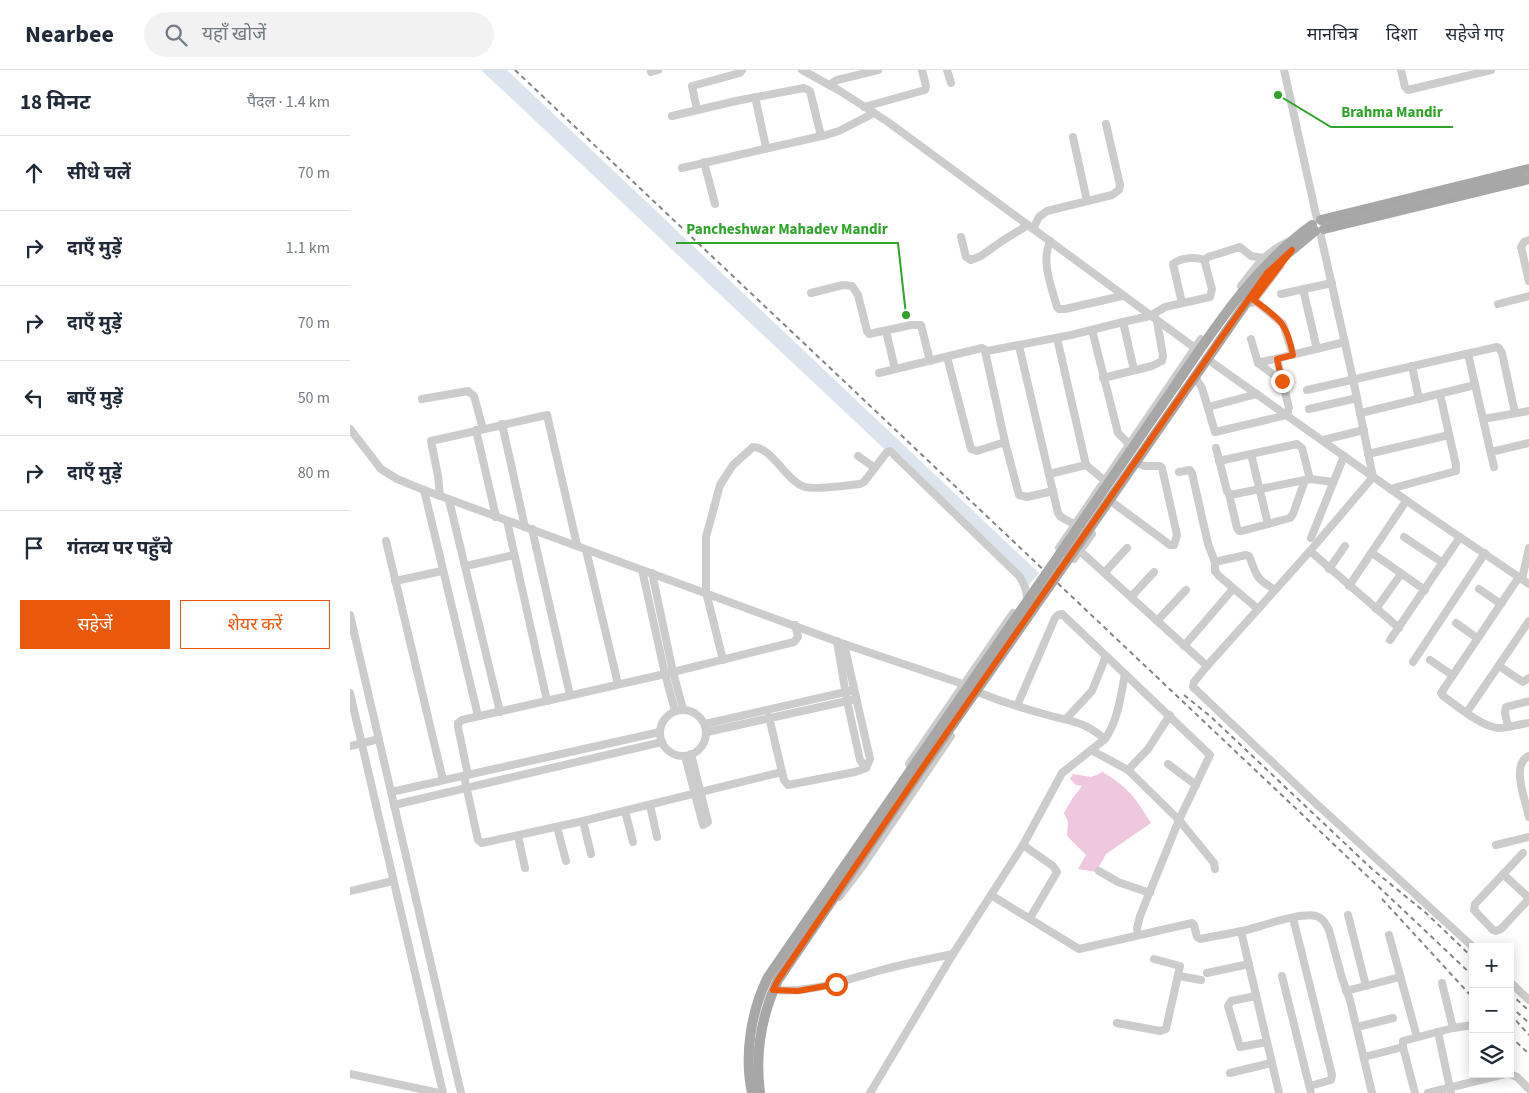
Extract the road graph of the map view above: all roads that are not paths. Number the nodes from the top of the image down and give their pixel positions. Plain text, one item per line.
1 (742, 70) edge
2 (878, 70) edge
3 (922, 70) edge
4 (947, 70) edge
5 (1284, 70) edge
6 (1401, 70) edge
7 (1488, 70) edge
8 (806, 71) edge
9 (951, 84) dead end
10 (829, 85) junction
11 (754, 97) junction
12 (864, 107) junction
13 (697, 110) junction
14 (874, 113) junction
15 (672, 116) dead end
16 (1106, 124) dead end
17 (821, 136) junction
18 (1073, 137) dead end
19 (766, 147) junction
20 (704, 162) junction
21 (682, 168) dead end
22 (1529, 169) edge
23 (1529, 179) edge
24 (1087, 201) junction
25 (715, 204) dead end
26 (1318, 226) junction
27 (1031, 227) junction
28 (961, 237) dead end
29 (1529, 240) edge
30 (1050, 241) junction
31 (1291, 246) junction
32 (1263, 258) junction
33 (1206, 260) junction
34 (1332, 282) junction
35 (1529, 282) edge
36 (1302, 289) junction
37 (811, 293) dead end
38 (1281, 294) dead end
39 (1122, 296) junction
40 (1529, 296) edge
41 (1254, 300) junction
42 (1182, 303) junction
43 (1498, 304) dead end
44 (1153, 318) junction
45 (1122, 322) junction
46 (1092, 330) junction
47 (886, 331) junction
48 (1057, 338) junction
49 (1251, 339) dead end
50 (1345, 342) junction
51 (1019, 346) junction
52 (1195, 348) junction
53 (1317, 349) junction
54 (986, 351) junction
55 (1468, 354) junction
56 (1293, 355) junction
57 (947, 357) junction
58 (1277, 359) junction
59 (930, 361) junction
60 (1210, 361) junction
61 (1258, 363) junction
62 (1412, 366) junction
63 (895, 369) junction
64 (1134, 370) junction
65 (879, 373) dead end
66 (1104, 378) junction
67 (1354, 379) junction
68 (1197, 380) junction
69 (1282, 381) junction
70 (1475, 385) junction
71 (1307, 390) dead end
72 (1257, 394) junction
73 (1440, 394) junction
74 (1357, 398) junction
75 (422, 399) dead end
76 (1419, 399) junction
77 (1208, 407) junction
78 (1309, 409) dead end
79 (1529, 410) edge
80 (1360, 413) junction
81 (1516, 413) junction
82 (1287, 416) junction
83 (1483, 419) junction
84 (502, 424) junction
85 (350, 429) edge
86 (479, 429) junction
87 (1364, 430) junction
88 (1449, 435) junction
89 (1323, 440) junction
90 (1005, 442) junction
91 (1529, 443) edge
92 (1129, 444) junction
93 (1216, 448) dead end
94 (1491, 452) junction
95 (1252, 454) junction
96 (1368, 454) junction
97 (858, 456) dead end
98 (1344, 456) junction
99 (1219, 461) junction
100 (1139, 464) junction
101 (1086, 465) junction
102 (1494, 467) dead end
103 (875, 468) junction
104 (1179, 472) dead end
105 (1049, 474) junction
106 (1373, 478) junction
107 (1104, 480) junction
108 (1307, 480) junction
109 (1333, 482) junction
110 (1259, 489) junction
111 (1390, 489) junction
112 (424, 490) junction
113 (1053, 491) junction
114 (1229, 494) junction
115 (440, 496) junction
116 (449, 500) junction
117 (1406, 501) junction
118 (1112, 502) junction
119 (496, 517) junction
120 (507, 521) junction
121 (1074, 524) junction
122 (1268, 524) junction
123 (528, 528) junction
124 (1404, 537) dead end
125 (1460, 537) junction
126 (1311, 538) dead end
127 (386, 541) dead end
128 (577, 546) junction
129 (1345, 546) dead end
130 (1127, 548) dead end
131 (1529, 548) edge
132 (586, 550) junction
133 (1073, 550) junction
134 (1310, 552) junction
135 (1372, 553) junction
136 (1485, 553) junction
137 (514, 555) junction
138 (1215, 562) junction
139 (1443, 563) junction
140 (466, 566) junction
141 (1329, 569) junction
142 (642, 570) junction
143 (442, 571) junction
144 (1105, 572) junction
145 (1154, 572) dead end
146 (652, 573) junction
147 (1401, 574) junction
148 (1520, 578) junction
149 (395, 582) junction
150 (1529, 584) edge
151 (1349, 586) junction
152 (1234, 589) junction
153 (1479, 589) dead end
154 (1186, 590) dead end
155 (1275, 590) junction
156 (1424, 590) junction
157 (706, 592) junction
158 (1036, 593) junction
159 (1132, 597) junction
160 (1501, 604) junction
161 (1258, 609) junction
162 (1376, 609) junction
163 (350, 615) edge
164 (1157, 621) junction
165 (1529, 621) edge
166 (1456, 623) dead end
167 (795, 625) junction
168 (1399, 628) junction
169 (1477, 638) junction
170 (1390, 640) dead end
171 (840, 642) junction
172 (1184, 646) junction
173 (1106, 656) junction
174 (723, 660) junction
175 (1430, 660) dead end
176 (1413, 662) dead end
177 (1207, 666) junction
178 (1498, 666) junction
179 (669, 673) junction
180 (1125, 674) junction
181 (1452, 675) junction
182 (1529, 678) edge
183 (618, 684) junction
184 (963, 684) junction
185 (850, 691) junction
186 (980, 693) junction
187 (570, 695) junction
188 (350, 696) edge
189 (856, 699) junction
190 (547, 701) junction
191 (847, 701) junction
192 (1529, 701) edge
193 (1017, 706) junction
194 (679, 710) junction
195 (500, 712) junction
196 (1467, 712) junction
197 (1170, 715) junction
198 (478, 716) junction
199 (769, 717) junction
200 (1066, 719) junction
201 (1529, 723) edge
202 (1508, 726) junction
203 (706, 728) junction
204 (660, 732) junction
205 (1105, 739) junction
206 (379, 740) junction
207 (662, 742) junction
208 (362, 744) junction
209 (350, 746) edge
210 (1091, 750) junction
211 (688, 755) junction
212 (1529, 756) edge
213 (1168, 764) dead end
214 (866, 768) junction
215 (1128, 770) junction
216 (782, 772) junction
217 (466, 775) junction
218 (444, 780) junction
219 (1196, 785) junction
220 (466, 788) junction
221 (391, 792) junction
222 (697, 794) junction
223 (394, 805) junction
224 (650, 805) junction
225 (625, 811) junction
226 (1529, 817) edge
227 (1179, 820) junction
228 (584, 821) junction
229 (557, 827) junction
230 (518, 836) junction
231 (1529, 836) edge
232 (657, 837) dead end
233 (633, 842) dead end
234 (1023, 845) junction
235 (1496, 845) dead end
236 (591, 854) dead end
237 (1523, 854) dead end
238 (566, 860) dead end
239 (525, 868) dead end
240 (1215, 869) dead end
241 (1100, 870) dead end
242 (1504, 874) junction
243 (393, 881) junction
244 (350, 891) edge
245 (1150, 893) junction
246 (991, 895) junction
247 (1529, 898) edge
248 (824, 903) junction
249 (1348, 914) dead end
250 (1030, 918) junction
251 (1293, 918) junction
252 (1241, 931) junction
253 (1138, 935) junction
254 (1388, 935) dead end
255 (1469, 943) edge
256 (953, 954) junction
257 (1154, 959) dead end
258 (1249, 964) junction
259 (1207, 973) dead end
260 (1179, 976) junction
261 (1282, 976) dead end
262 (1400, 978) junction
263 (1202, 980) dead end
264 (1442, 983) dead end
265 (1366, 986) junction
266 (1514, 986) edge
267 (773, 990) junction
268 (1346, 991) junction
269 (1256, 996) junction
270 (1529, 1000) edge
271 (1393, 1018) dead end
272 (1117, 1023) dead end
273 (1469, 1026) edge
274 (1357, 1027) junction
275 (1453, 1028) junction
276 (1438, 1032) junction
277 (1417, 1037) junction
278 (1267, 1042) junction
279 (1402, 1047) junction
280 (1364, 1057) junction
281 (1271, 1062) junction
282 (1230, 1073) dead end
283 (350, 1074) edge
284 (1514, 1076) edge
285 (1492, 1078) edge
286 (1311, 1089) edge
287 (1529, 1089) edge
288 (1451, 1090) edge
289 (441, 1093) edge
290 (460, 1093) edge
291 (752, 1093) edge
292 (760, 1093) edge
293 (870, 1093) edge
294 (1279, 1093) edge
295 (1372, 1093) edge
296 (1416, 1093) edge
297 (1428, 1093) edge

1 - 13 street
2 - 10 street
3 - 12 street
4 - 9 street
5 - 26 street
6 - 7 street
8 - 10 street
10 - 12 street
11 - 13 street
11 - 17 street
11 - 19 street
12 - 14 street
13 - 15 street
14 - 17 street
14 - 27 street
16 - 24 street
17 - 19 street
18 - 24 street
19 - 20 street
20 - 21 street
20 - 25 street
22 - 26 main road
23 - 26 main road
24 - 27 street
26 - 31 main road
26 - 34 street
27 - 28 street
27 - 30 street
29 - 35 street
30 - 39 street
30 - 39 street
31 - 32 street
31 - 41 street
31 - 133 main road
32 - 33 street
32 - 52 street
33 - 42 street
33 - 42 street
34 - 36 street
34 - 50 street
36 - 38 street
36 - 53 street
37 - 47 street
39 - 44 street
40 - 43 street
41 - 56 street
41 - 60 street
42 - 44 street
44 - 45 street
44 - 52 street
44 - 64 street
45 - 46 street
45 - 64 street
46 - 48 street
46 - 66 street
47 - 59 street
47 - 63 street
48 - 51 street
48 - 101 street
49 - 61 street
50 - 53 street
50 - 67 street
51 - 54 street
51 - 105 street
52 - 92 street
53 - 56 street
54 - 57 street
54 - 90 street
55 - 62 street
55 - 70 street
55 - 81 street
56 - 58 street
57 - 59 street
57 - 90 street
58 - 61 street
58 - 69 street
59 - 63 street
60 - 68 street
60 - 72 street
61 - 69 street
62 - 67 street
62 - 76 street
63 - 65 street
64 - 66 street
66 - 92 street
67 - 71 street
67 - 74 street
68 - 77 street
68 - 100 street
69 - 82 street
70 - 73 street
70 - 83 street
72 - 77 street
72 - 82 street
73 - 76 street
73 - 88 street
74 - 78 street
74 - 80 street
75 - 86 street
76 - 80 street
77 - 82 street
79 - 81 street
80 - 87 street
81 - 83 street
82 - 89 street
83 - 94 street
84 - 86 street
84 - 123 street
84 - 128 street
85 - 112 street
86 - 115 street
86 - 119 street
87 - 89 street
87 - 96 street
88 - 96 street
88 - 111 street
89 - 98 street
90 - 113 street
91 - 94 street
92 - 107 street
93 - 99 street
94 - 102 street
95 - 99 street
95 - 108 street
95 - 110 street
96 - 106 street
97 - 103 street
98 - 106 street
98 - 109 street
99 - 114 street
100 - 118 street
100 - 118 street
101 - 105 street
101 - 107 street
103 - 157 street
103 - 158 street
104 - 138 street
105 - 113 street
106 - 111 street
106 - 134 street
107 - 121 street
108 - 109 street
108 - 110 street
108 - 122 street
109 - 126 street
110 - 114 street
110 - 122 street
111 - 117 street
112 - 115 street
112 - 143 street
113 - 121 street
114 - 122 street
115 - 116 street
116 - 119 street
116 - 140 street
117 - 125 street
117 - 135 street
118 - 133 street
119 - 120 street
120 - 123 street
120 - 137 street
121 - 133 street
123 - 128 street
123 - 187 street
124 - 139 street
125 - 136 street
125 - 139 street
127 - 149 street
128 - 132 street
129 - 141 street
130 - 144 street
131 - 148 street
132 - 142 street
132 - 183 street
133 - 144 street
133 - 158 main road, bridge
134 - 141 street
134 - 155 street
135 - 147 street
135 - 151 street
136 - 148 street
136 - 176 street
137 - 140 street
137 - 190 street
138 - 152 street
138 - 155 street
139 - 156 street
140 - 195 street
141 - 151 street
142 - 146 street
142 - 179 street
143 - 149 street
143 - 198 street
144 - 159 street
145 - 159 street
146 - 157 street
146 - 179 street
147 - 156 street
147 - 162 street
148 - 150 street
148 - 160 street
149 - 218 street
151 - 162 street
152 - 161 street
152 - 172 street
153 - 160 street
154 - 164 street
155 - 161 street
156 - 168 street
157 - 167 street
157 - 174 street
158 - 184 street
158 - 186 street
158 - 248 main road
159 - 164 street
160 - 169 street
161 - 177 street
162 - 168 street
163 - 206 street
164 - 172 street
165 - 178 street
166 - 169 street
167 - 171 street
167 - 174 street
168 - 170 street
169 - 181 street
171 - 184 street
171 - 185 street
172 - 177 street
173 - 180 street
173 - 193 street
173 - 200 street
174 - 179 street
175 - 181 street
177 - 255 street
178 - 182 street
178 - 196 street
179 - 183 street
179 - 194 street
180 - 197 street
180 - 205 street
181 - 196 street
183 - 187 street
184 - 248 street
185 - 189 street
185 - 191 street
185 - 203 street
186 - 193 street
186 - 248 street
187 - 190 street
188 - 208 street
189 - 191 street
189 - 214 street
190 - 195 street
191 - 199 street
191 - 214 street
192 - 202 street
193 - 200 street
194 - 203 street
194 - 204 street
195 - 198 street
196 - 202 street
197 - 215 street
197 - 219 street
198 - 217 street
199 - 203 street
199 - 216 street
200 - 205 street
201 - 202 street
203 - 211 street
204 - 207 street
204 - 217 street
205 - 210 street
206 - 208 street
206 - 221 street
207 - 211 street
207 - 220 street
208 - 209 street
208 - 243 street
210 - 215 street
210 - 234 street
211 - 222 street
212 - 226 street
213 - 219 street
214 - 216 street
215 - 227 street
216 - 222 street
217 - 218 street
217 - 220 street
218 - 221 street
219 - 227 street
220 - 223 street
220 - 230 street
221 - 223 street
222 - 224 street
223 - 290 street
224 - 225 street
224 - 232 street
225 - 228 street
225 - 233 street
227 - 240 street
227 - 245 street
228 - 229 street
228 - 236 street
229 - 230 street
229 - 238 street
230 - 239 street
231 - 235 street
234 - 246 street
234 - 250 street
237 - 242 street
241 - 245 street
242 - 247 street
242 - 247 street
243 - 244 street
243 - 289 street
245 - 253 street
246 - 250 street
246 - 256 street
248 - 267 main road
248 - 291 main road
249 - 265 street
250 - 253 street
251 - 252 street
251 - 268 street
251 - 286 street
252 - 253 street
252 - 258 street
254 - 262 street
256 - 267 street
256 - 293 street
257 - 260 street
258 - 259 street
258 - 269 street
260 - 263 street
260 - 272 street
261 - 286 street
262 - 265 street
262 - 277 street
264 - 275 street
265 - 268 street
266 - 270 street
267 - 292 main road
268 - 274 street
269 - 278 street
269 - 278 street
271 - 274 street
273 - 275 street
274 - 280 street
275 - 276 street
276 - 277 street
276 - 288 street
277 - 279 street
278 - 281 street
279 - 280 street
279 - 296 street
280 - 295 street
281 - 282 street
281 - 294 street
283 - 289 street
284 - 287 street
285 - 288 street
288 - 297 street

